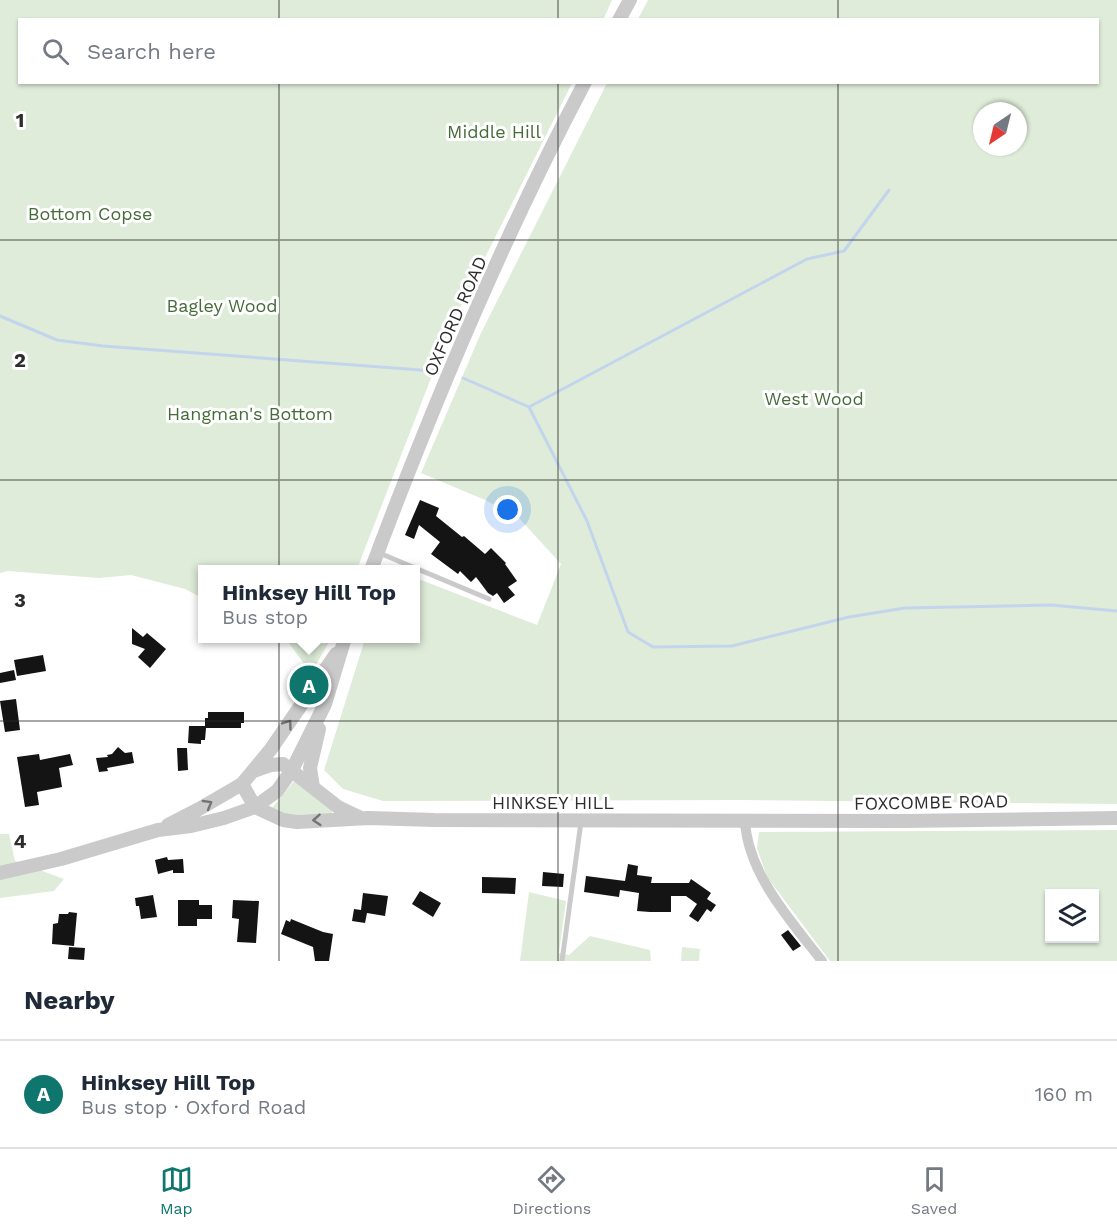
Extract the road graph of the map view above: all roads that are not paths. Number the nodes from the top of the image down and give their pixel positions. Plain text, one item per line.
1 (630, 0) edge
2 (620, 18) edge
3 (584, 84) edge
4 (377, 552) junction
5 (372, 565) edge
6 (408, 565) edge
7 (420, 570) edge
8 (489, 599) dead end
9 (343, 643) edge
10 (344, 643) edge
11 (325, 704) junction
12 (292, 770) junction
13 (254, 771) junction
14 (242, 784) junction
15 (313, 787) junction
16 (255, 807) junction
17 (360, 818) junction
18 (1117, 818) edge
19 (581, 820) junction
20 (745, 820) junction
21 (158, 830) junction
22 (0, 873) edge
23 (562, 961) edge
24 (822, 961) edge

1 - 2 street
3 - 4 street, OXFORD ROAD
4 - 5 street, OXFORD ROAD
4 - 6 lane
7 - 8 lane
13 -> 9 street
10 - 11 street
11 - 12 street
11 - 15 street
12 - 13 street
12 - 15 street, HINKSEY HILL
12 - 16 street
13 - 14 street
14 - 16 street
21 -> 14 street
15 - 17 street, HINKSEY HILL
17 -> 16 street, HINKSEY HILL
16 - 21 street
17 - 19 street, HINKSEY HILL
18 - 20 street, FOXCOMBE ROAD
19 - 20 street, HINKSEY HILL
19 - 23 lane
20 - 24 street
21 - 22 street

